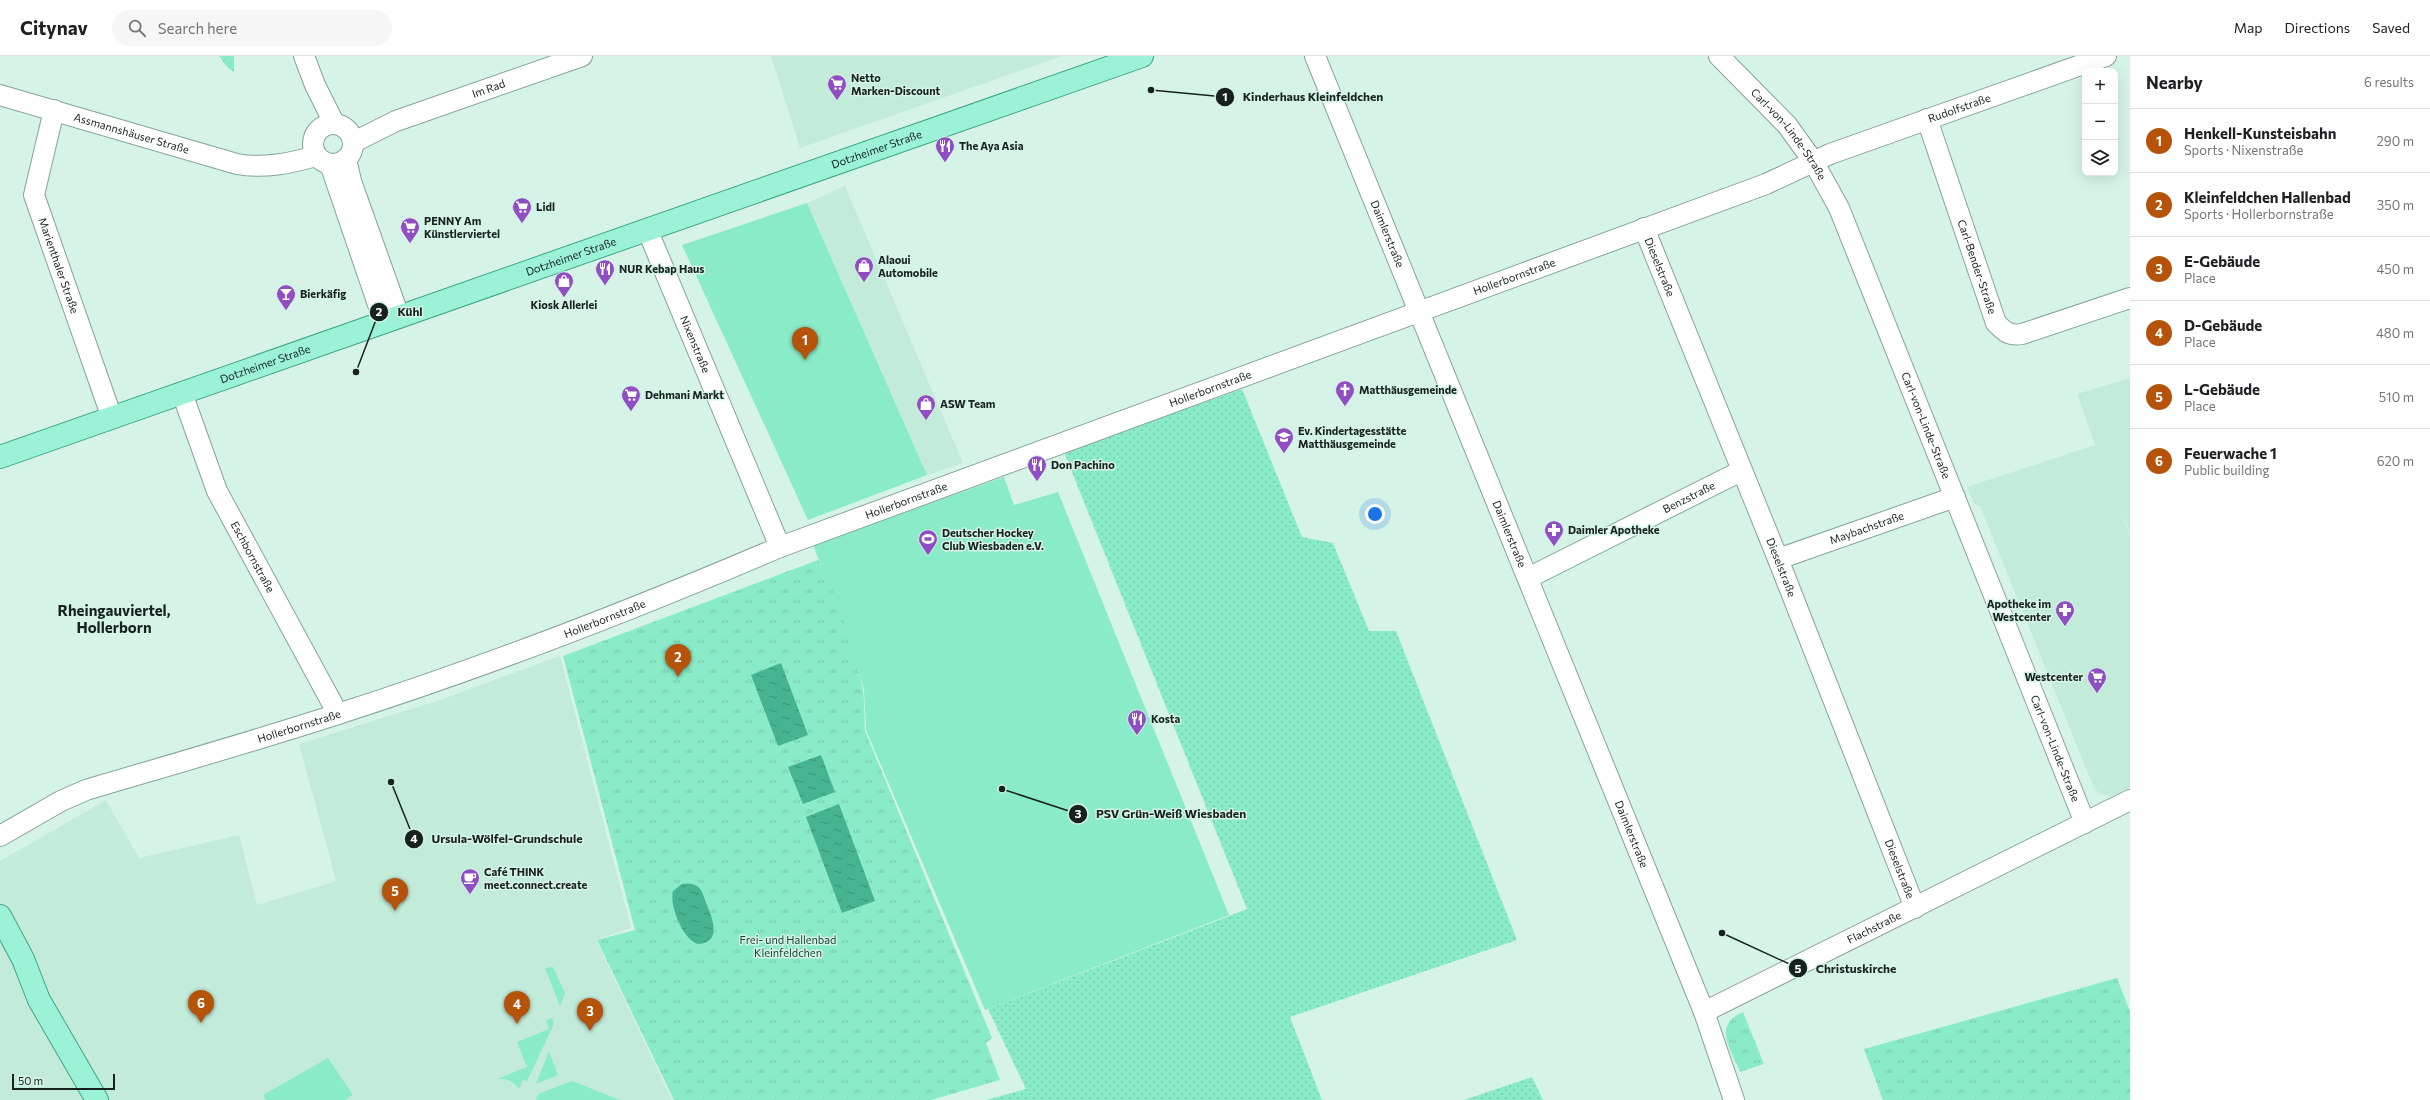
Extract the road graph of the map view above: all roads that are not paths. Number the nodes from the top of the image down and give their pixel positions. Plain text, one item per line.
1 (304, 56) edge
2 (582, 56) edge
3 (1142, 56) edge
4 (1315, 56) edge
5 (1720, 56) edge
6 (2106, 56) edge
7 (0, 94) edge
8 (54, 110) junction
9 (1927, 119) junction
10 (333, 143) junction
11 (1813, 161) junction
12 (1644, 228) junction
13 (647, 229) junction
14 (2130, 298) edge
15 (1420, 311) junction
16 (391, 319) junction
17 (182, 393) junction
18 (112, 418) junction
19 (0, 457) edge
20 (1741, 471) junction
21 (1955, 497) junction
22 (780, 547) junction
23 (1778, 559) junction
24 (1528, 578) junction
25 (338, 714) junction
26 (2130, 800) edge
27 (2084, 823) junction
28 (0, 836) edge
29 (1915, 908) junction
30 (0, 916) edge
31 (0, 948) edge
32 (39, 1000) junction
33 (1704, 1012) junction
34 (97, 1100) edge
35 (1734, 1100) edge

1 - 10 street
2 - 10 street, Im Rad
3 - 13 main road, Dotzheimer Straße
4 - 15 street, Daimlerstraße
5 - 11 street, Carl-von-Linde-Straße
6 - 9 street, Rudolfstraße
7 - 8 street, Assmannshäuser Straße
8 - 10 street, Assmannshäuser Straße
8 - 18 street, Marienthaler Straße
9 - 11 street, Rudolfstraße
9 - 14 street, Carl-Bender-Straße
10 - 16 street
11 - 12 street, Hollerbornstraße
11 - 21 street, Carl-von-Linde-Straße
12 - 15 street, Hollerbornstraße
12 - 20 street, Dieselstraße
13 - 16 main road, Dotzheimer Straße
13 - 22 street, Nixenstraße
15 - 22 street, Hollerbornstraße
15 - 24 street, Daimlerstraße
16 - 17 main road, Dotzheimer Straße
17 - 18 main road, Dotzheimer Straße
17 - 25 street, Eschbornstraße
18 - 19 main road, Dotzheimer Straße
20 - 23 street, Dieselstraße
20 - 24 street, Benzstraße
21 - 23 street, Maybachstraße
21 - 27 street, Carl-von-Linde-Straße
22 - 25 street, Hollerbornstraße
23 - 29 street, Dieselstraße
24 - 33 street, Daimlerstraße
25 - 28 street, Hollerbornstraße
26 - 27 street, Flachstraße
27 - 29 street, Flachstraße
29 - 33 street, Flachstraße
30 - 32 main road
31 - 32 main road
32 - 34 main road
33 - 35 street, Daimlerstraße

